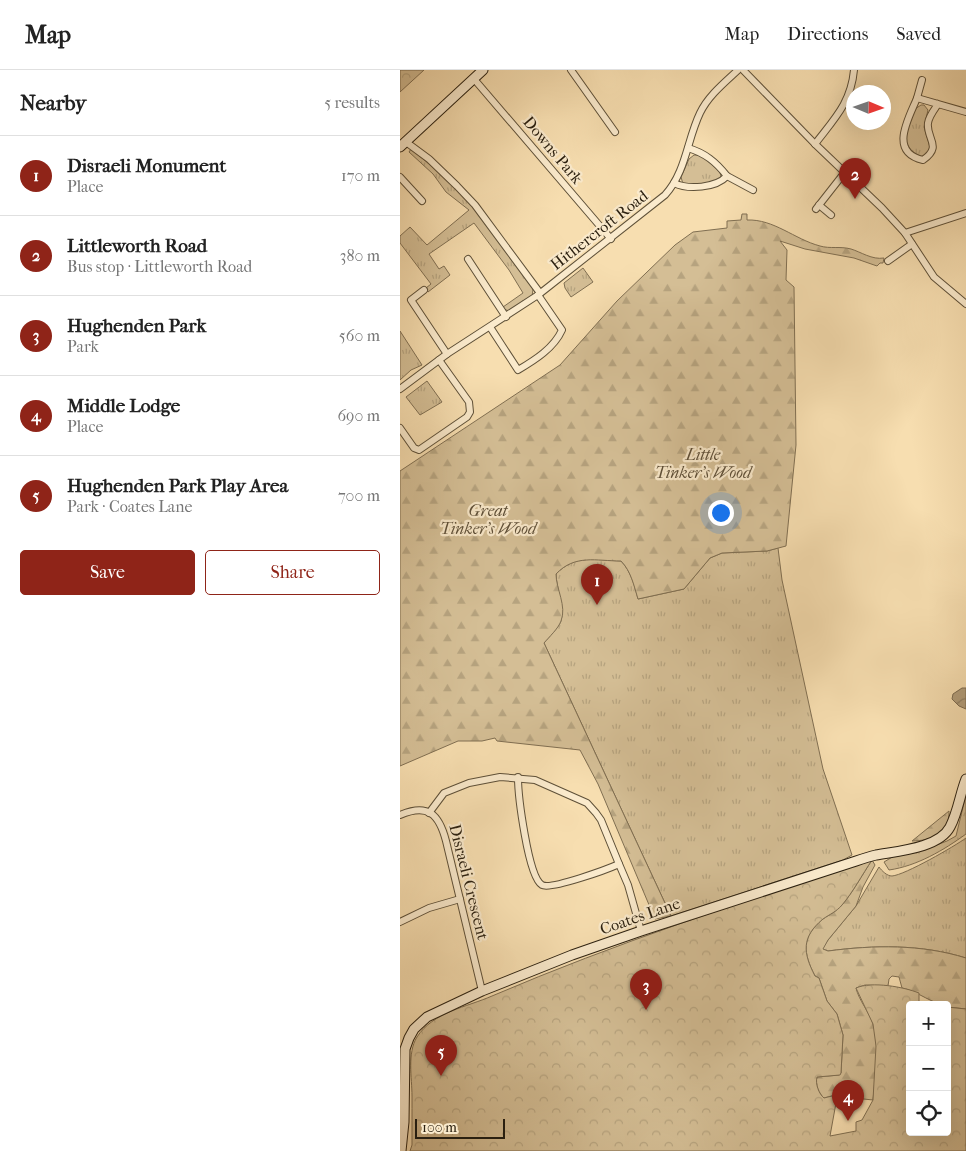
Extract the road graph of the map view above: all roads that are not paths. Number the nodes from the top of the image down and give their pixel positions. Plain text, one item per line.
1 (483, 70) edge
2 (571, 70) edge
3 (738, 70) edge
4 (743, 70) edge
5 (854, 70) edge
6 (474, 79) junction
7 (922, 80) dead end
8 (917, 98) junction
9 (938, 104) junction
10 (966, 112) edge
11 (616, 132) dead end
12 (403, 144) edge
13 (815, 144) junction
14 (688, 148) junction
15 (846, 172) junction
16 (727, 176) junction
17 (400, 177) edge
18 (674, 183) junction
19 (753, 190) dead end
20 (422, 201) dead end
21 (966, 213) edge
22 (831, 215) dead end
23 (905, 233) junction
24 (611, 239) junction
25 (912, 244) junction
26 (468, 259) dead end
27 (888, 262) dead end
28 (424, 290) dead end
29 (539, 294) junction
30 (966, 304) edge
31 (506, 317) junction
32 (490, 327) junction
33 (447, 354) junction
34 (439, 360) junction
35 (400, 389) edge
36 (400, 428) edge
37 (518, 777) junction
38 (966, 779) edge
39 (429, 813) junction
40 (400, 816) edge
41 (619, 864) junction
42 (460, 899) junction
43 (400, 922) edge
44 (641, 931) junction
45 (482, 991) junction
46 (402, 1122) edge
47 (401, 1151) edge

1 - 6 street
2 - 11 street
3 - 14 street, Hithercroft Road
4 - 13 street
5 - 13 street
6 - 12 street
6 - 24 street, Downs Park
7 - 8 street
8 - 9 street
8 - 9 street
9 - 10 street
12 - 29 street
13 - 15 street
14 - 16 street
14 - 18 street, Hithercroft Road
15 - 22 street
15 - 23 street
16 - 18 street
16 - 19 street
17 - 20 street
18 - 24 street, Hithercroft Road
21 - 23 street
23 - 25 street
24 - 29 street, Hithercroft Road
25 - 27 street
25 - 30 street
26 - 31 street
28 - 33 street
29 - 31 street, Hithercroft Road
29 - 32 street
31 - 32 street, Hithercroft Road
32 - 33 street, Hithercroft Road
33 - 34 street, Hithercroft Road
34 - 35 street, Hithercroft Road
34 - 36 street
37 - 39 street
37 - 41 street
37 - 41 street
38 - 44 street, Coates Lane
39 - 40 street, Disraeli Crescent
39 - 42 street, Disraeli Crescent
41 - 44 street
42 - 43 street
42 - 45 street, Disraeli Crescent
44 - 45 street, Coates Lane
45 - 46 street, Coates Lane
46 - 47 street, Coates Lane

